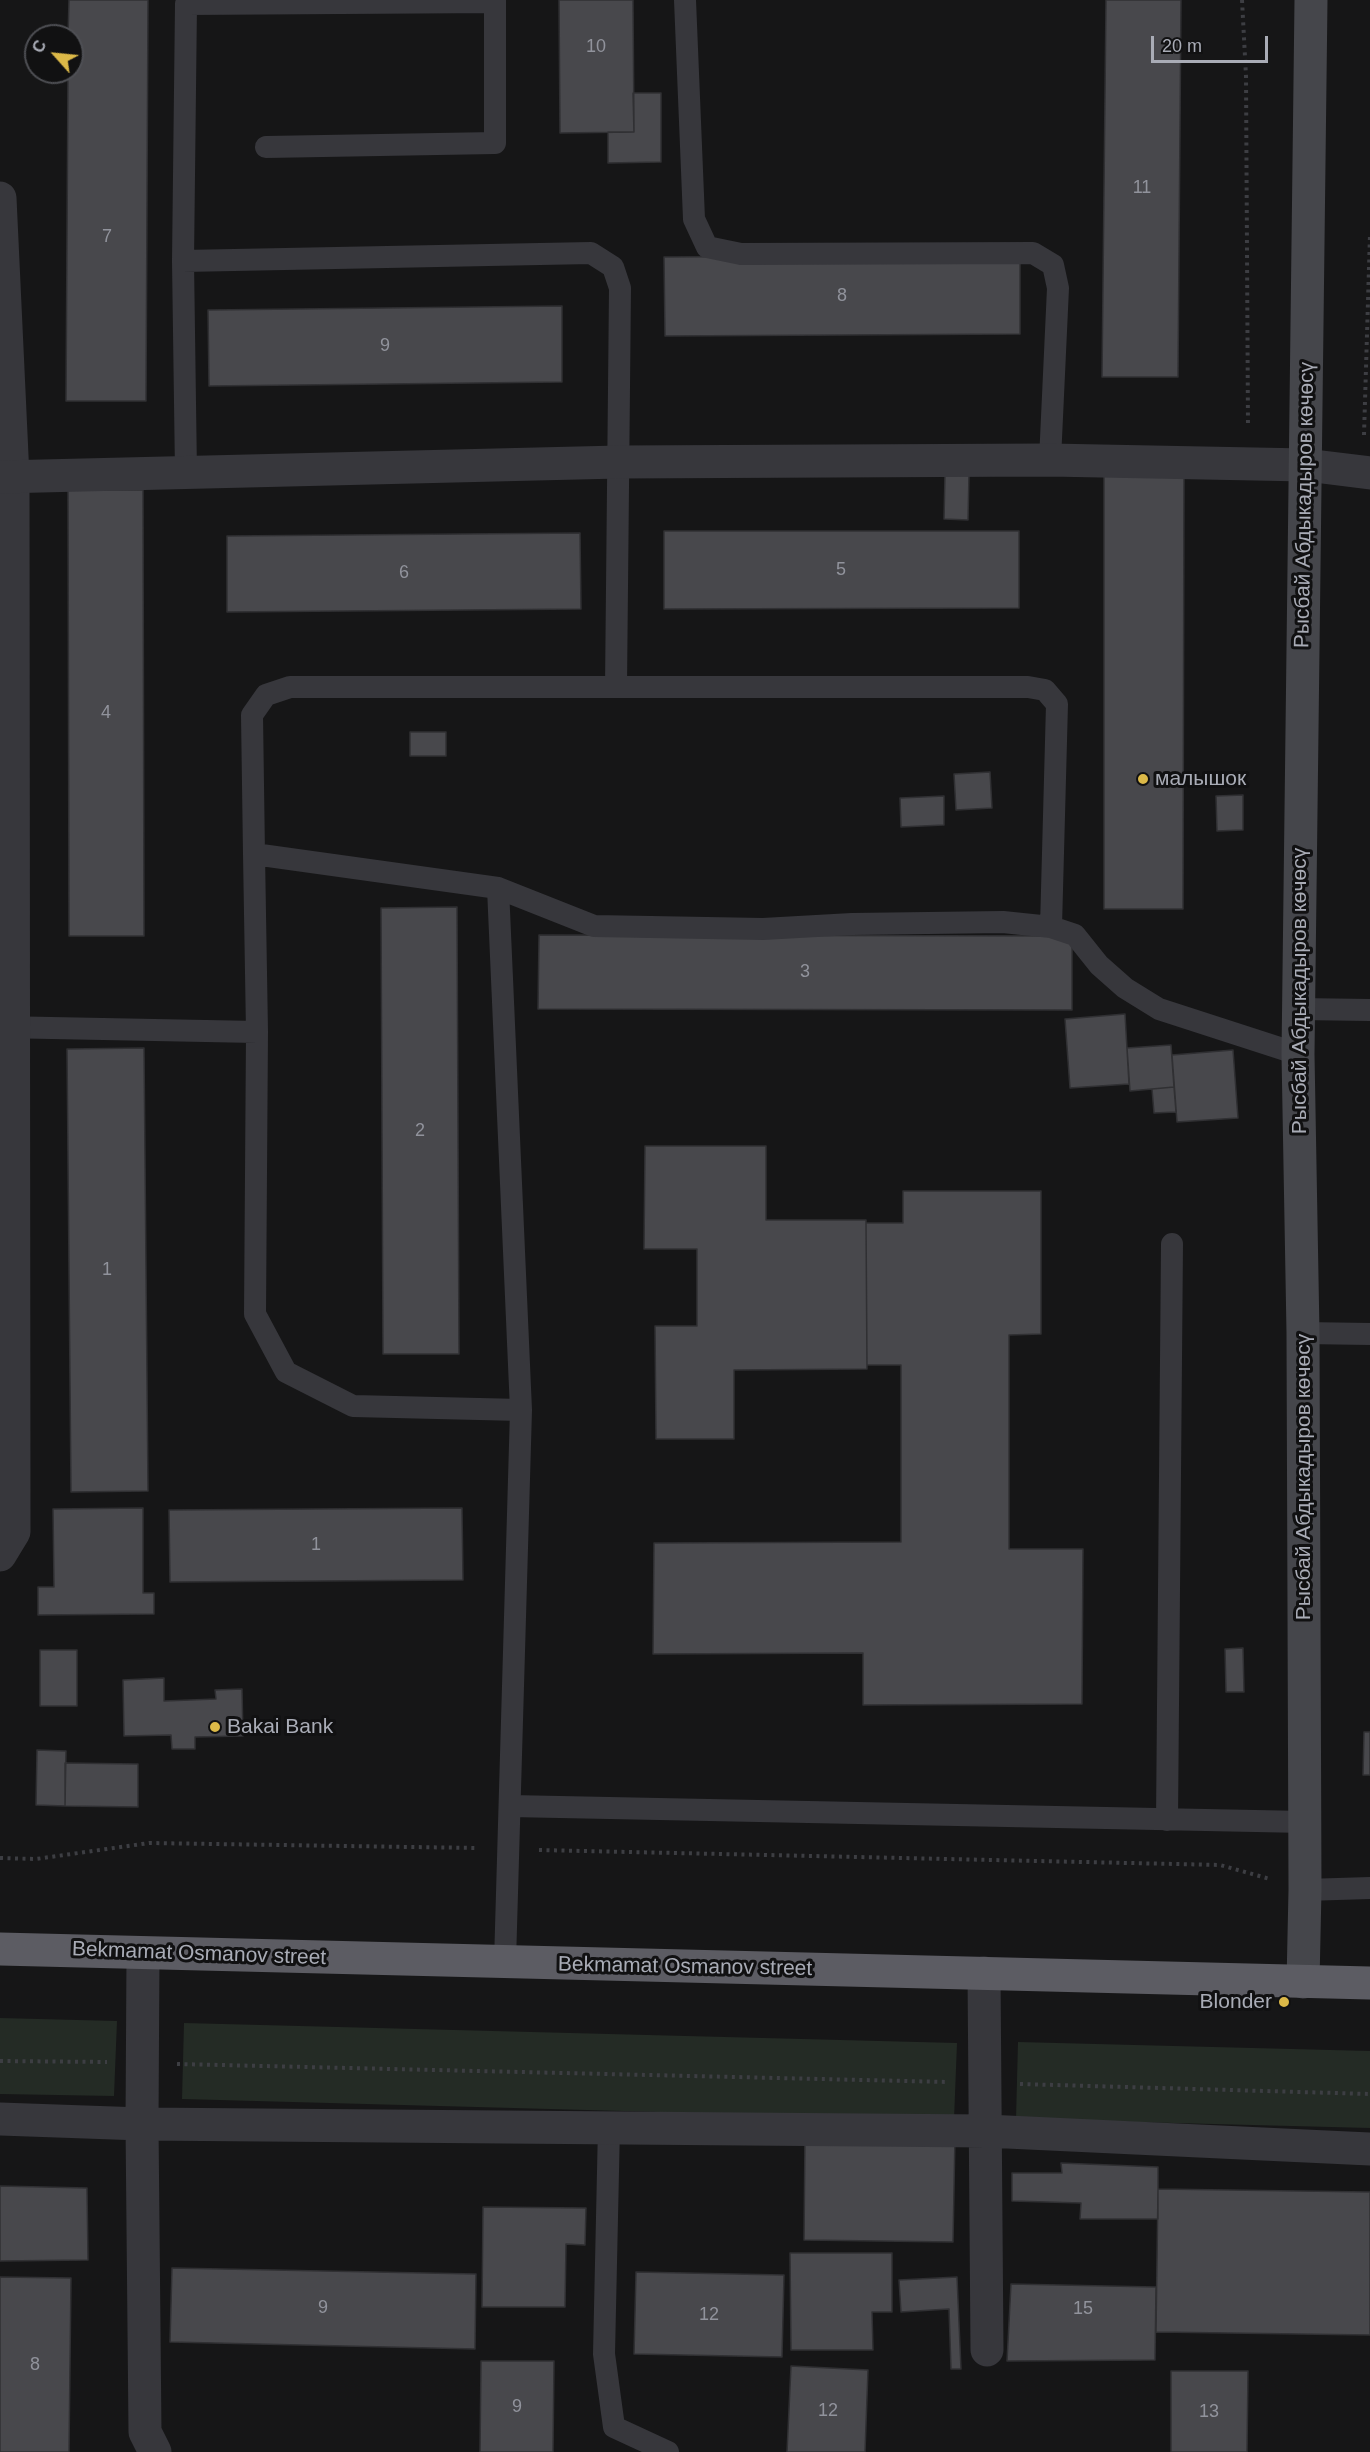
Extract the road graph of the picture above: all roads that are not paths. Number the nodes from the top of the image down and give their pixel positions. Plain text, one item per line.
1 (685, 0) edge
2 (1311, 0) edge
3 (495, 1) edge
4 (266, 147) dead end
5 (0, 198) edge
6 (183, 261) junction
7 (1050, 460) junction
8 (619, 462) junction
9 (1306, 465) junction
10 (1366, 472) edge
11 (186, 473) junction
12 (6, 477) edge
13 (616, 687) junction
14 (254, 854) junction
15 (498, 888) junction
16 (1051, 927) junction
17 (1298, 1009) junction
18 (1370, 1010) edge
19 (8, 1028) edge
20 (257, 1032) junction
21 (1298, 1054) junction
22 (1172, 1244) dead end
23 (1303, 1333) junction
24 (1370, 1334) edge
25 (521, 1410) junction
26 (0, 1555) edge
27 (510, 1806) junction
28 (1167, 1820) junction
29 (1305, 1822) junction
30 (1370, 1888) edge
31 (1305, 1890) junction
32 (0, 1949) edge
33 (143, 1953) junction
34 (506, 1962) junction
35 (984, 1973) junction
36 (1303, 1982) junction
37 (1370, 1983) edge
38 (0, 2119) edge
39 (142, 2124) junction
40 (609, 2126) junction
41 (986, 2131) junction
42 (1370, 2150) edge
43 (987, 2350) dead end
44 (155, 2452) edge
45 (668, 2452) edge

1 - 7 lane
2 - 9 main road, Рысбай Абдыкадыров көчөсү
3 - 4 lane
3 - 6 lane
5 - 12 street
6 - 8 lane
6 - 11 lane
7 - 8 street
7 - 9 street
8 - 11 street
8 - 13 lane
9 - 10 street
9 - 17 main road, Рысбай Абдыкадыров көчөсү
11 - 12 street
12 - 19 street
13 - 14 lane
13 - 16 lane
14 - 15 lane
14 - 20 lane
15 - 16 lane
15 - 25 lane
16 - 21 lane
17 - 18 lane
17 - 21 main road, Рысбай Абдыкадыров көчөсү
19 - 20 lane
19 - 26 street
20 - 25 lane
21 - 23 main road, Рысбай Абдыкадыров көчөсү
22 - 28 lane
23 - 24 lane
23 - 29 main road, Рысбай Абдыкадыров көчөсү
25 - 27 lane
27 - 28 lane
27 - 34 lane
28 - 29 lane
29 - 31 main road, Рысбай Абдыкадыров көчөсү
30 - 31 lane
31 - 36 main road, Рысбай Абдыкадыров көчөсү
32 - 33 highway, Bekmamat Osmanov street
33 - 34 highway, Bekmamat Osmanov street
33 - 39 street
34 - 35 highway, Bekmamat Osmanov street
35 - 36 highway, Bekmamat Osmanov street
35 - 41 street
36 - 37 highway, Bekmamat Osmanov street
38 - 39 street
39 - 40 street
39 - 44 street
40 - 41 street
40 - 45 lane
41 - 42 street
41 - 43 street

